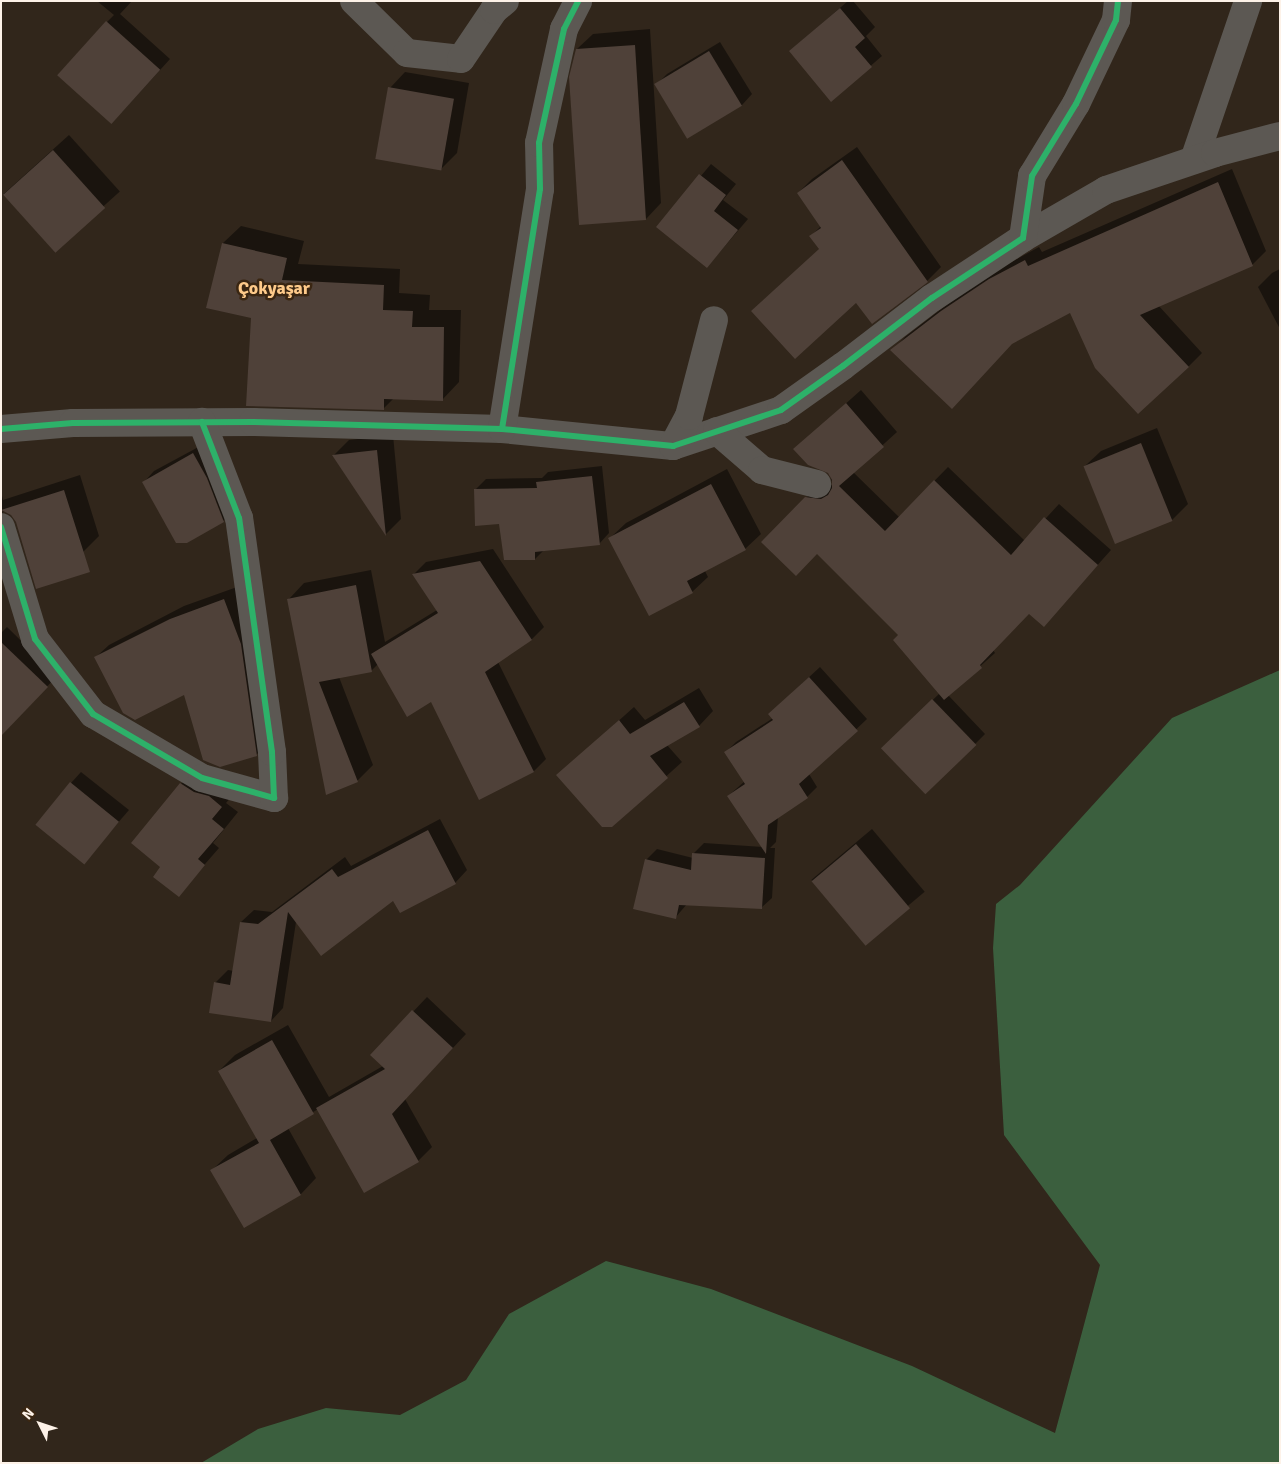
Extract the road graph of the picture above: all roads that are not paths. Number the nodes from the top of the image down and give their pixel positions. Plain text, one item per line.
1 (354, 1) edge
2 (504, 1) edge
3 (578, 1) edge
4 (1118, 1) edge
5 (1248, 1) edge
6 (1280, 136) edge
7 (1194, 160) junction
8 (1023, 238) junction
9 (714, 320) dead end
10 (202, 422) junction
11 (1, 429) edge
12 (502, 429) junction
13 (717, 431) junction
14 (673, 446) junction
15 (817, 484) dead end
16 (1, 527) edge

1 - 2 street
3 - 12 street
4 - 8 street
5 - 7 street
6 - 7 street
7 - 8 street
8 - 13 street
9 - 14 street
10 - 11 street
10 - 12 street
10 - 16 street
12 - 14 street
13 - 14 street
13 - 15 street

